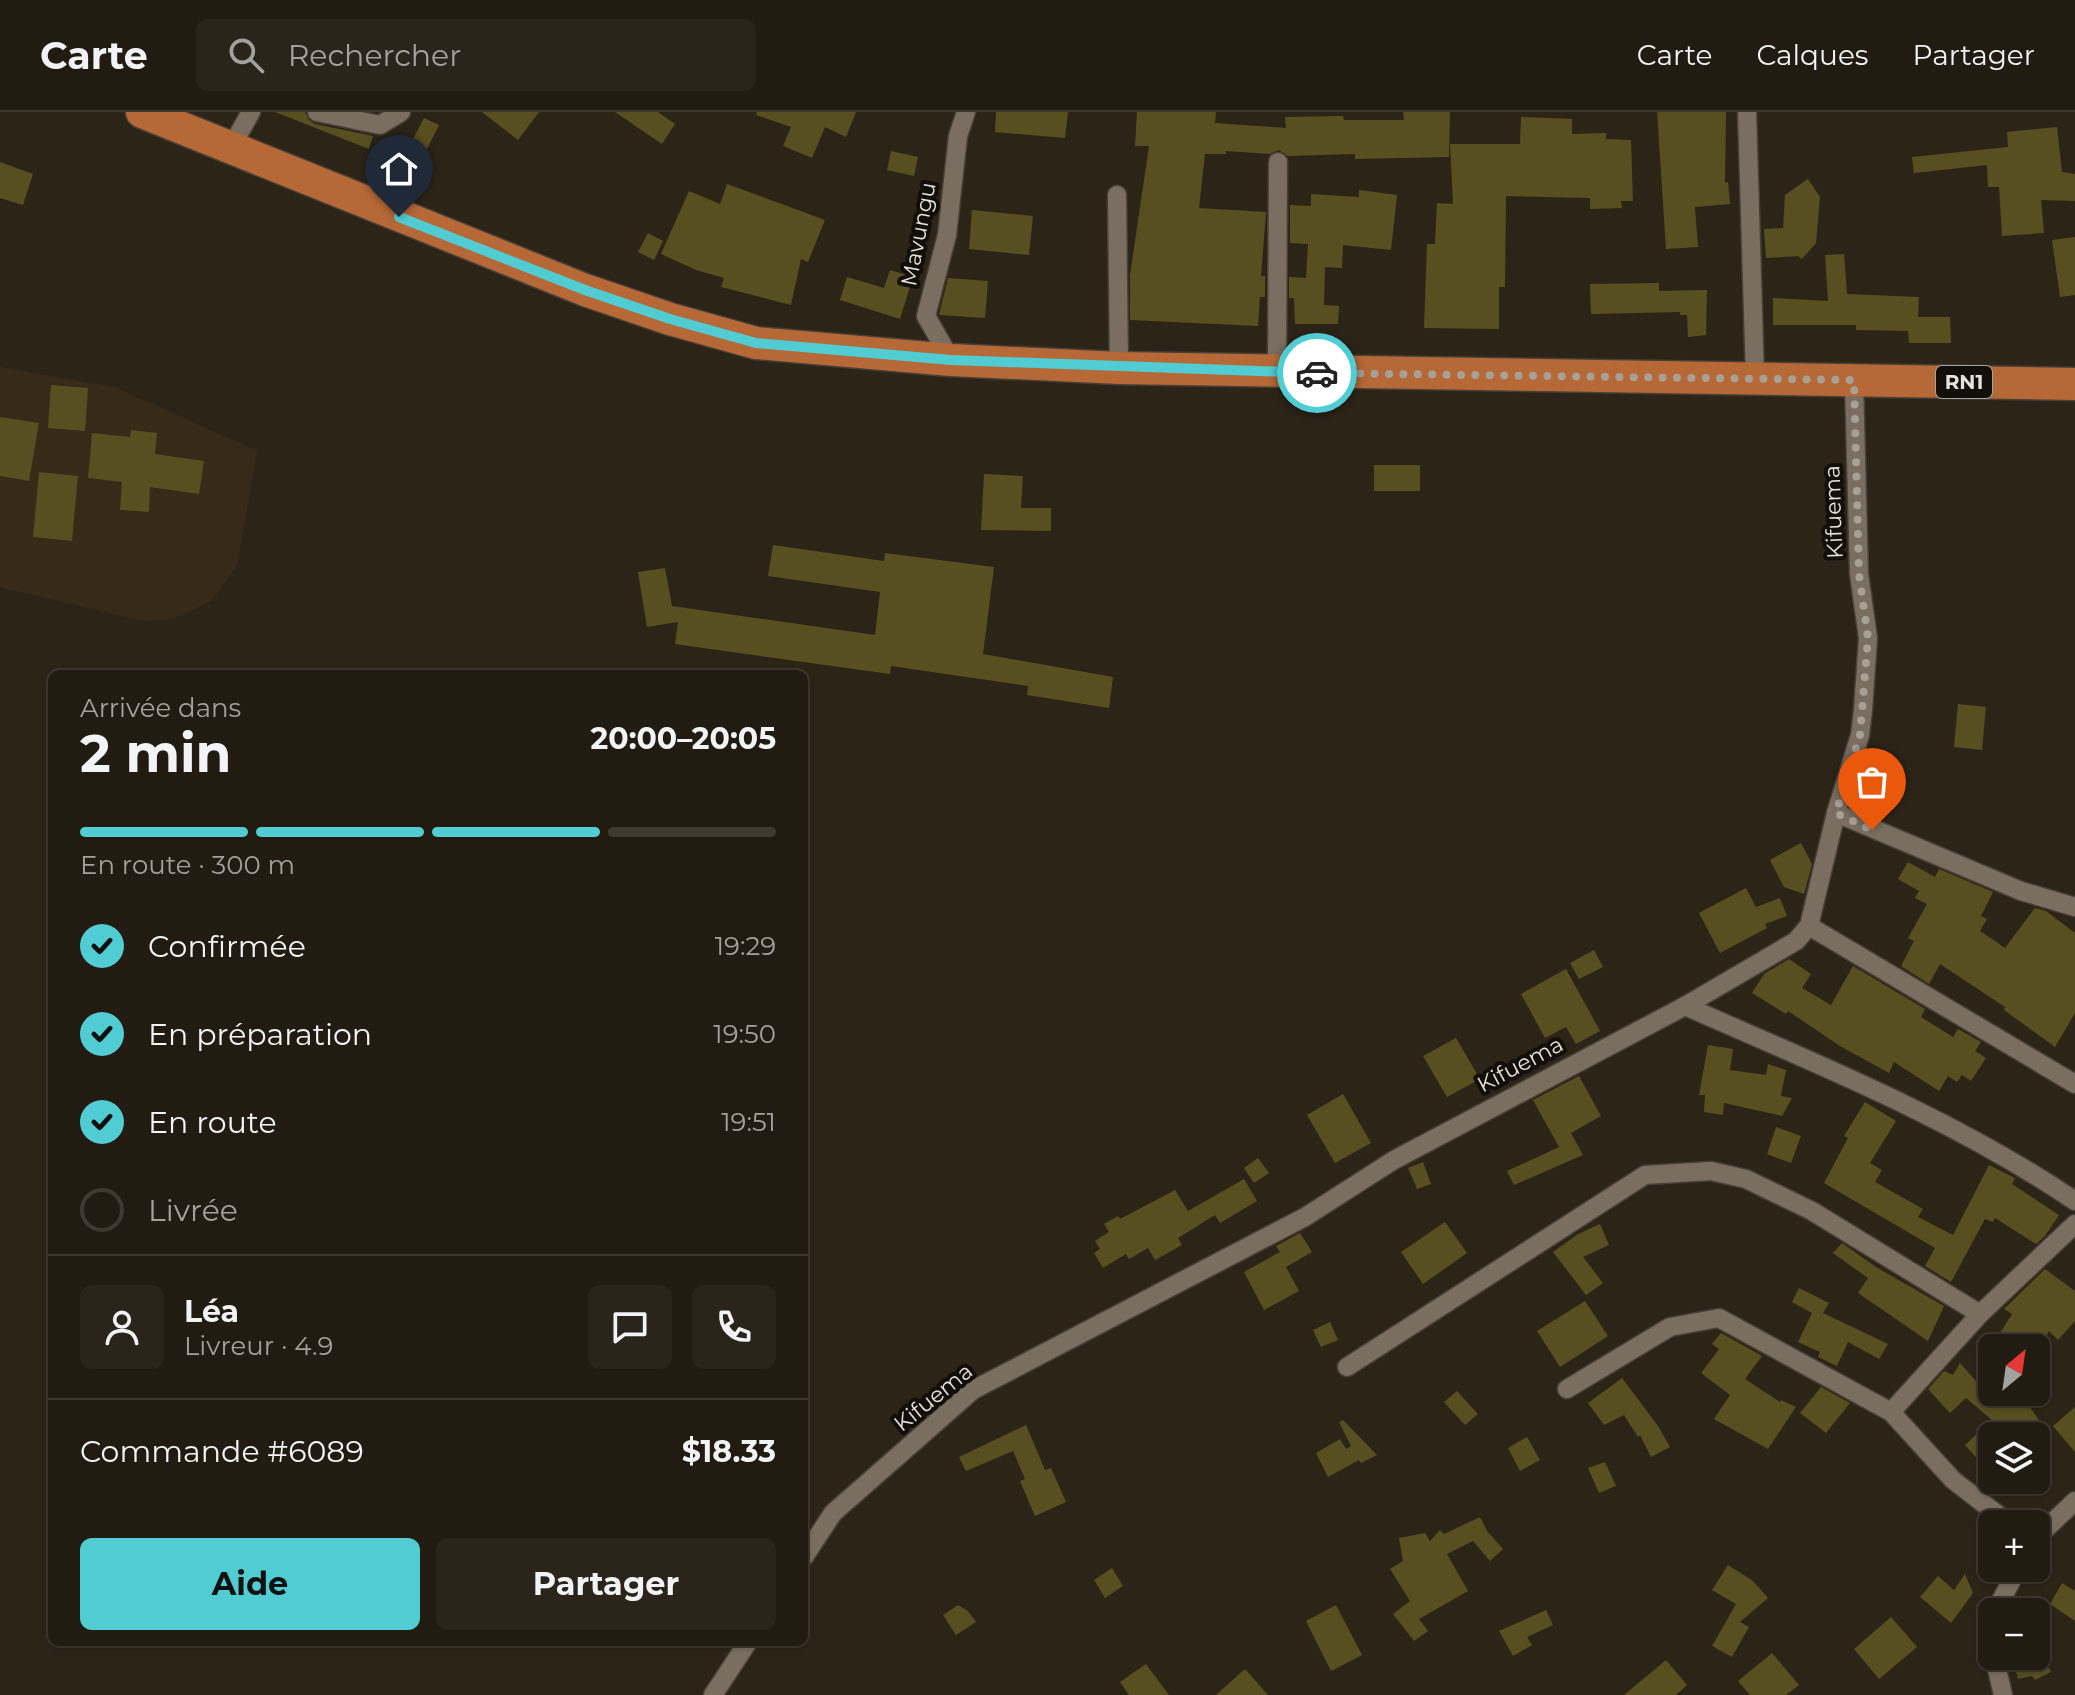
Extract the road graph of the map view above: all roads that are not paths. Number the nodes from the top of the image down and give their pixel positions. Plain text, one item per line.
1 (142, 112) edge
2 (251, 112) edge
3 (317, 112) edge
4 (401, 112) edge
5 (966, 112) edge
6 (1747, 112) edge
7 (230, 149) junction
8 (1278, 162) dead end
9 (1117, 195) dead end
10 (951, 360) junction
11 (1119, 368) junction
12 (1277, 372) junction
13 (1755, 378) junction
14 (1854, 380) junction
15 (2075, 384) edge
16 (1836, 813) junction
17 (2075, 907) edge
18 (1809, 926) junction
19 (1685, 1006) junction
20 (2075, 1084) edge
21 (2075, 1201) edge
22 (2075, 1224) edge
23 (1980, 1314) junction
24 (1347, 1367) dead end
25 (1567, 1389) dead end
26 (1891, 1412) junction
27 (2075, 1501) edge
28 (1992, 1510) edge
29 (2050, 1525) edge
30 (808, 1551) edge
31 (745, 1646) edge
32 (1997, 1670) edge
33 (713, 1695) edge
34 (2003, 1695) edge

1 - 7 highway, RN1
2 - 7 street
3 - 4 street
5 - 10 street, Mavungu
6 - 13 street
7 - 10 highway, RN1
8 - 12 street
9 - 11 street
10 - 11 highway, RN1
11 - 12 highway, RN1
12 - 13 highway, RN1
13 - 14 highway, RN1
14 - 15 highway, RN1
14 - 16 street, Kifuema
16 - 17 street
16 - 18 street, Kifuema
18 - 19 street, Kifuema
18 - 20 street
19 - 21 street
19 - 30 street, Kifuema
22 - 23 street
23 - 24 street
23 - 26 street
25 - 26 street
26 - 28 street
27 - 29 street
31 - 33 street
32 - 34 street

